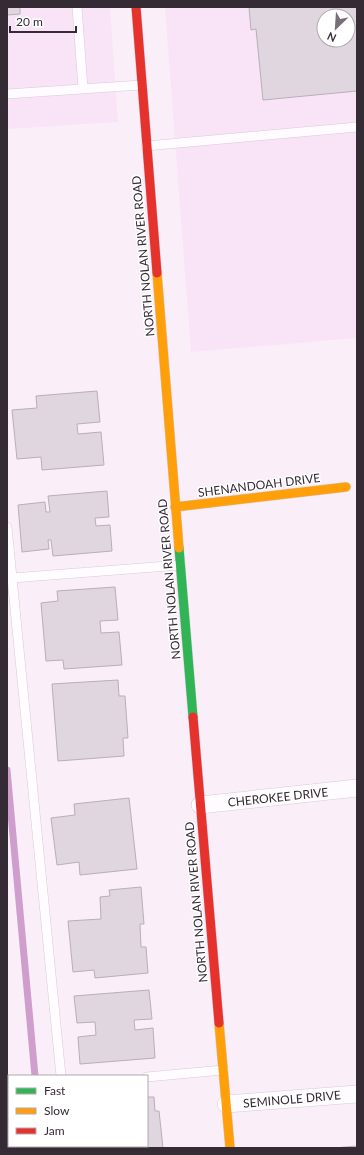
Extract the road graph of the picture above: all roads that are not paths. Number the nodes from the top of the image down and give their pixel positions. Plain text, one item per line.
1 (77, 7) edge
2 (136, 7) edge
3 (141, 85) junction
4 (83, 88) junction
5 (7, 94) edge
6 (357, 127) edge
7 (146, 146) junction
8 (346, 487) dead end
9 (175, 507) junction
10 (7, 527) edge
11 (181, 565) junction
12 (12, 578) junction
13 (357, 788) edge
14 (200, 805) junction
15 (223, 1070) junction
16 (61, 1075) edge
17 (148, 1077) edge
18 (357, 1094) edge
19 (226, 1104) junction
20 (230, 1148) edge

1 - 4 lane
2 - 3 main road, NORTH NOLAN RIVER ROAD
3 - 4 lane
3 - 7 main road, NORTH NOLAN RIVER ROAD
4 - 5 lane
6 - 7 lane
7 - 9 main road, NORTH NOLAN RIVER ROAD
8 - 9 main road, SHENANDOAH DRIVE
9 - 11 main road, NORTH NOLAN RIVER ROAD
10 - 12 lane
11 - 12 lane
11 - 14 main road, NORTH NOLAN RIVER ROAD
12 - 16 lane
13 - 14 street, CHEROKEE DRIVE
14 - 15 main road, NORTH NOLAN RIVER ROAD
15 - 17 lane
15 - 19 main road, NORTH NOLAN RIVER ROAD
18 - 19 street, SEMINOLE DRIVE
19 - 20 main road, NORTH NOLAN RIVER ROAD

